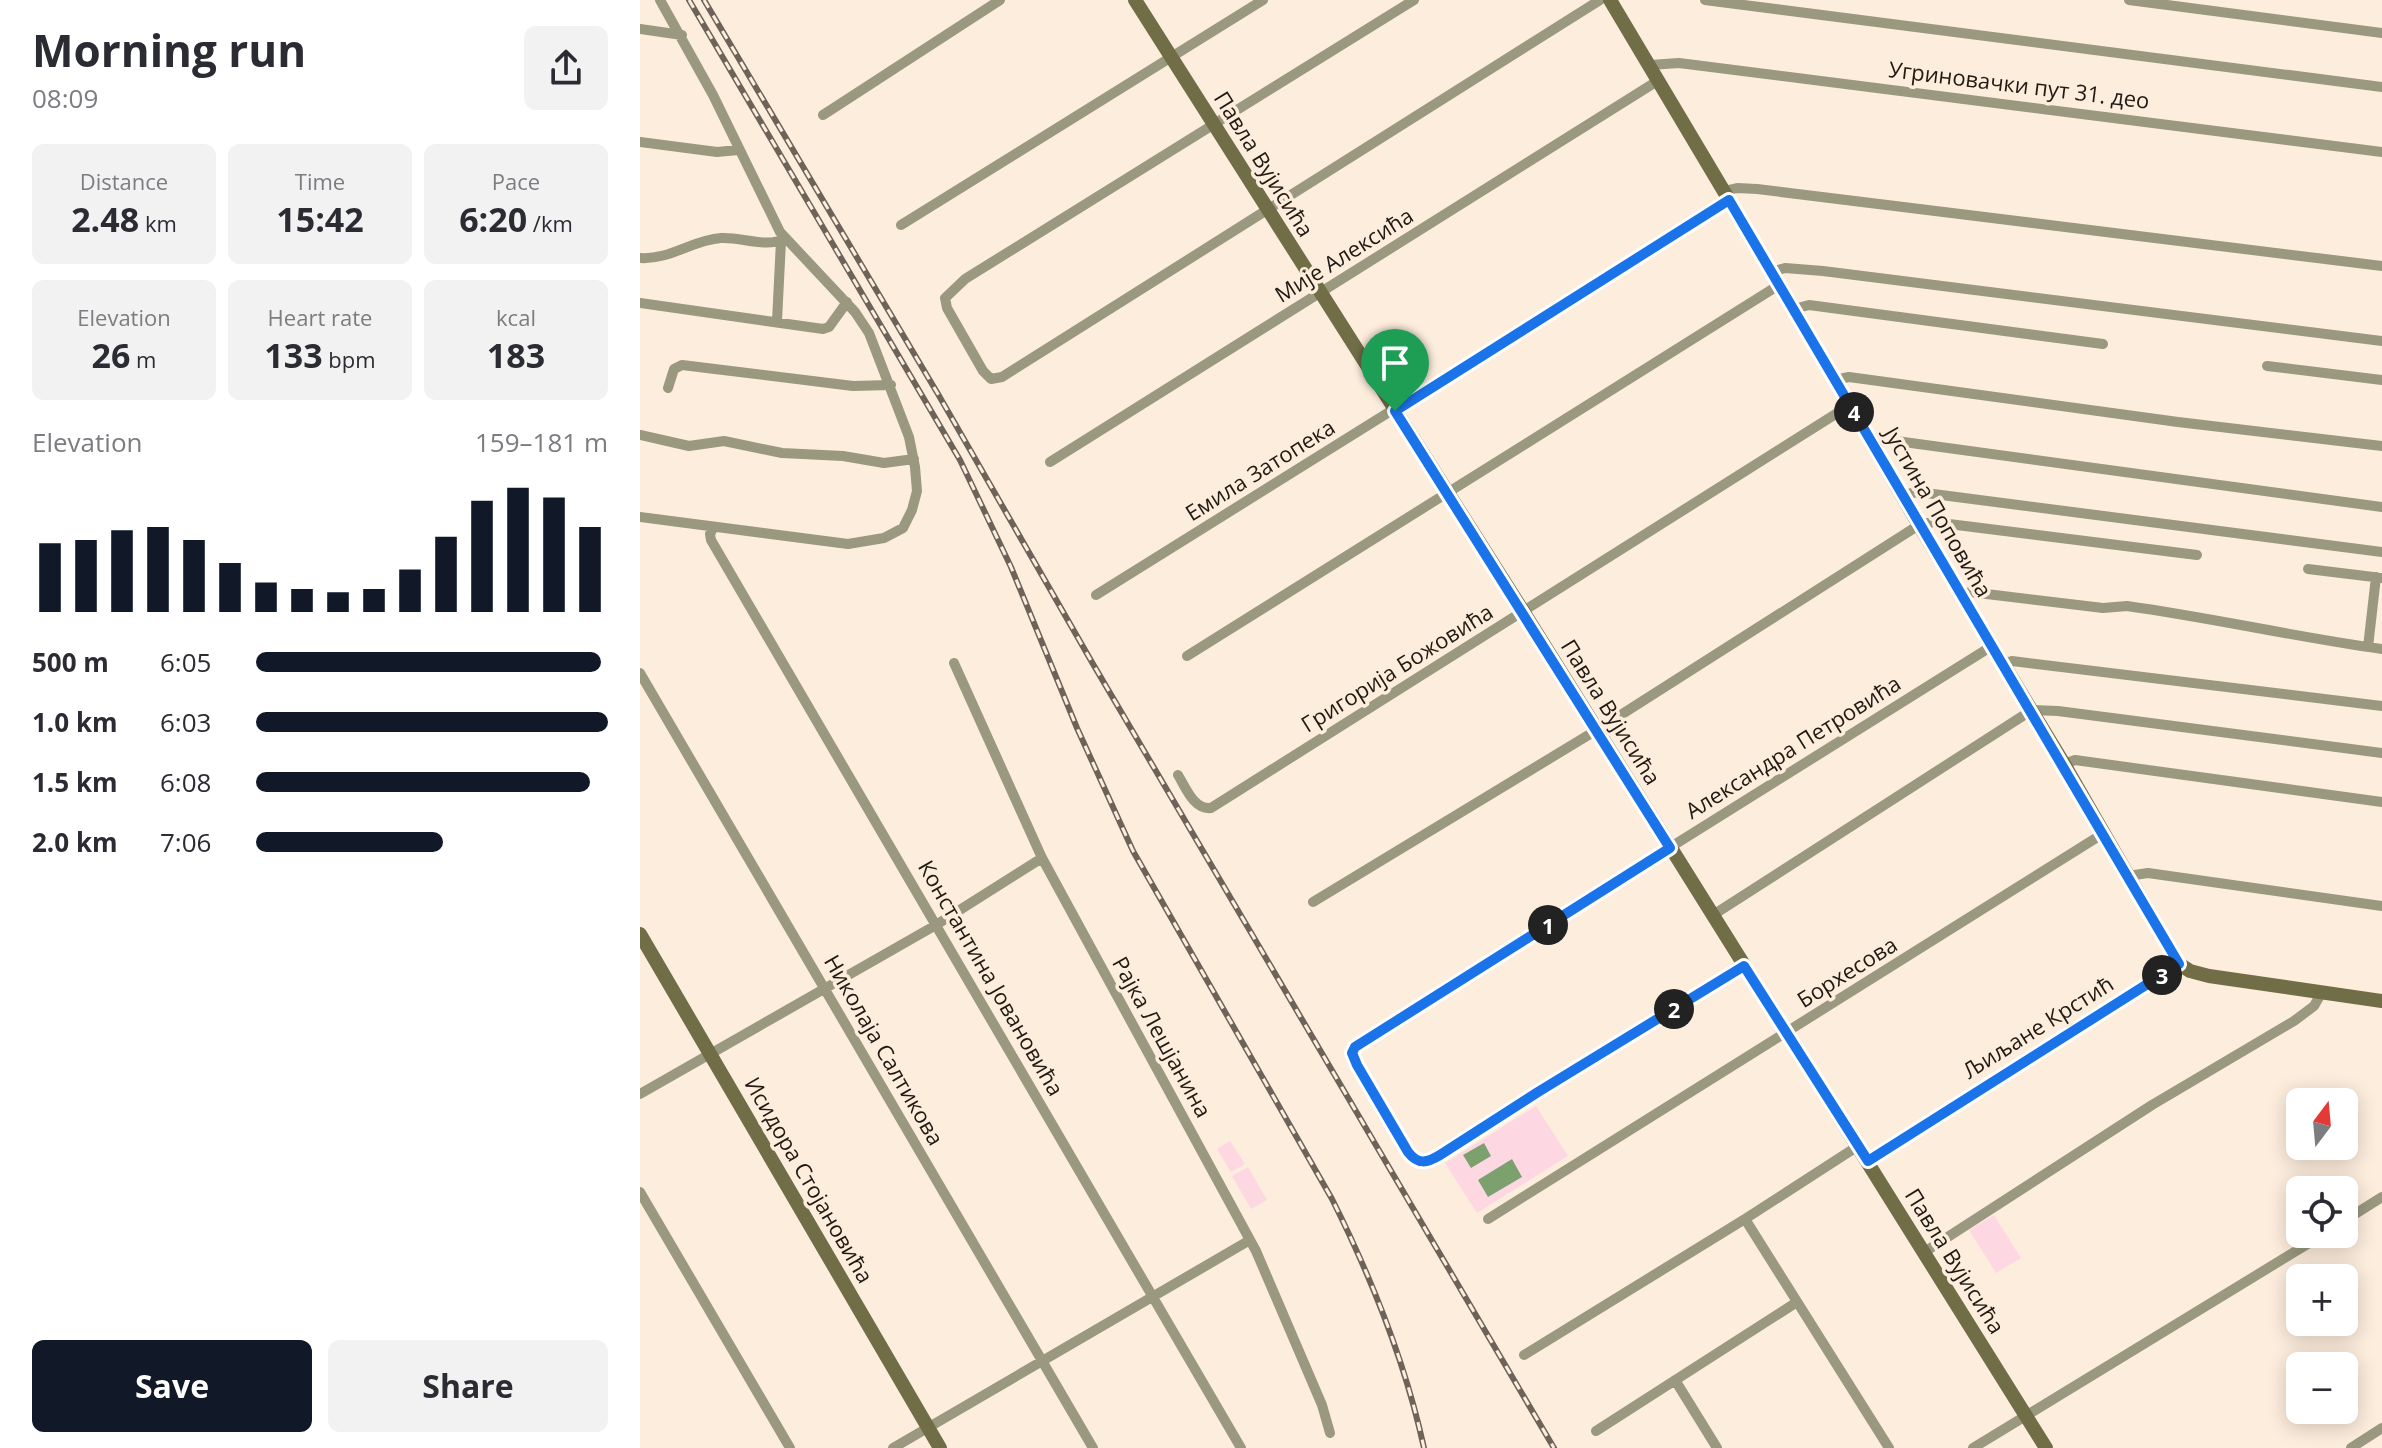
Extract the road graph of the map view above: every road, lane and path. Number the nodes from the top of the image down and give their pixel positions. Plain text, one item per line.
1 (660, 0) edge
2 (1000, 0) edge
3 (1135, 0) edge
4 (1263, 0) edge
5 (1414, 0) edge
6 (1600, 0) edge
7 (1610, 0) edge
8 (1705, 0) edge
9 (2129, 0) edge
10 (640, 29) edge
11 (2382, 33) edge
12 (682, 35) junction
13 (1171, 58) junction
14 (1650, 65) junction
15 (1659, 80) junction
16 (2382, 87) edge
17 (823, 115) dead end
18 (1214, 126) junction
19 (640, 142) edge
20 (738, 150) junction
21 (2382, 152) edge
22 (1727, 195) junction
23 (1267, 209) junction
24 (901, 225) dead end
25 (783, 240) junction
26 (640, 258) edge
27 (2382, 266) edge
28 (1771, 272) junction
29 (1779, 285) junction
30 (1320, 293) junction
31 (847, 302) junction
32 (640, 303) edge
33 (1794, 309) junction
34 (777, 321) junction
35 (2382, 341) edge
36 (2103, 344) dead end
37 (2267, 366) dead end
38 (1835, 380) junction
39 (2382, 380) edge
40 (891, 385) junction
41 (668, 388) dead end
42 (1850, 405) junction
43 (1395, 411) junction
44 (640, 435) edge
45 (1873, 444) junction
46 (2382, 446) edge
47 (914, 459) junction
48 (1050, 462) dead end
49 (1447, 495) junction
50 (1902, 495) junction
51 (2382, 507) edge
52 (640, 517) edge
53 (1919, 525) junction
54 (713, 528) junction
55 (2382, 552) edge
56 (2197, 555) dead end
57 (2308, 569) dead end
58 (2379, 578) edge
59 (1096, 595) dead end
60 (1961, 595) junction
61 (1523, 613) junction
62 (1992, 646) junction
63 (2368, 647) junction
64 (2382, 649) edge
65 (1187, 656) dead end
66 (954, 663) dead end
67 (2003, 664) junction
68 (640, 673) edge
69 (2382, 706) edge
70 (2032, 710) junction
71 (1596, 731) junction
72 (2382, 753) edge
73 (2064, 764) junction
74 (1178, 775) dead end
75 (2382, 802) edge
76 (2104, 833) junction
77 (1670, 848) junction
78 (1042, 858) junction
79 (2128, 876) junction
80 (1313, 902) dead end
81 (2382, 906) edge
82 (1713, 915) junction
83 (936, 925) junction
84 (640, 934) edge
85 (2179, 964) junction
86 (1744, 966) junction
87 (824, 987) junction
88 (2322, 992) junction
89 (2382, 1001) edge
90 (1787, 1033) junction
91 (710, 1054) junction
92 (640, 1094) edge
93 (1858, 1146) junction
94 (1868, 1161) junction
95 (640, 1192) edge
96 (2382, 1197) edge
97 (2358, 1212) edge
98 (1488, 1219) dead end
99 (1745, 1219) junction
100 (1250, 1240) junction
101 (2301, 1248) edge
102 (1923, 1253) junction
103 (1153, 1296) junction
104 (1797, 1302) junction
105 (1524, 1355) dead end
106 (1042, 1361) junction
107 (1675, 1380) junction
108 (2027, 1415) junction
109 (928, 1427) junction
110 (2382, 1428) edge
111 (1596, 1431) dead end
112 (1330, 1433) dead end
113 (790, 1448) edge
114 (893, 1448) edge
115 (940, 1448) edge
116 (1093, 1448) edge
117 (1241, 1448) edge
118 (1717, 1448) edge
119 (1889, 1448) edge
120 (1973, 1448) edge
121 (2046, 1448) edge
122 (2351, 1448) edge

1 - 12 street
2 - 17 street
3 - 13 street, Павла Вујисића
4 - 13 street
5 - 18 street
6 - 23 street
7 - 14 street, Јустина Поповића
8 - 16 street
9 - 11 street
10 - 12 street
12 - 20 street
13 - 18 street, Павла Вујисића
13 - 24 street
14 - 15 street, Јустина Поповића
14 - 21 street, Угриновачки пут 31. део
15 - 22 street, Јустина Поповића
15 - 30 street, Мије Алексића
18 - 23 street, Павла Вујисића
18 - 23 street
19 - 20 street
20 - 25 street
22 - 27 street
22 - 28 street, Јустина Поповића
22 - 43 street, Емила Затопека
23 - 30 street, Павла Вујисића
25 - 26 street
25 - 31 street
25 - 34 street
28 - 29 street, Јустина Поповића
28 - 35 street
29 - 33 street, Јустина Поповића
29 - 49 street
30 - 43 street, Павла Вујисића
30 - 48 street, Мије Алексића
31 - 34 street
31 - 40 street
32 - 34 street
33 - 36 street
33 - 38 street, Јустина Поповића
37 - 39 street
38 - 42 street, Јустина Поповића
38 - 46 street
40 - 41 street
40 - 47 street
42 - 45 street, Јустина Поповића
42 - 61 street, Григорија Божовића
43 - 49 street, Павла Вујисића
43 - 59 street, Емила Затопека
44 - 47 street
45 - 50 street, Јустина Поповића
45 - 51 street
47 - 54 street
49 - 61 street, Павла Вујисића
49 - 65 street
50 - 53 street, Јустина Поповића
50 - 55 street
52 - 54 street
53 - 56 street
53 - 60 street, Јустина Поповића
53 - 71 street
54 - 83 street, Константина Јовановића
57 - 58 street
58 - 63 street
60 - 62 street, Јустина Поповића
60 - 63 street
61 - 71 street, Павла Вујисића
61 - 74 street, Григорија Божовића
62 - 67 street, Јустина Поповића
62 - 77 street, Александра Петровића
63 - 64 street
66 - 78 street, Рајка Лешјанина
67 - 69 street
67 - 70 street, Јустина Поповића
68 - 87 street, Николаја Салтикова
70 - 72 street
70 - 73 street, Јустина Поповића
70 - 82 street
71 - 77 street, Павла Вујисића
71 - 80 street
73 - 75 street
73 - 76 street, Јустина Поповића
76 - 79 street, Јустина Поповића
76 - 90 street, Борхесова
77 - 82 street, Павла Вујисића
77 - 86 street, Александра Петровића
78 - 83 street
78 - 100 street, Рајка Лешјанина
79 - 81 street
79 - 85 street, Јустина Поповића
82 - 86 street, Павла Вујисића
83 - 87 street
83 - 103 street, Константина Јовановића
84 - 91 street, Исидора Стојановића
85 - 88 street
85 - 94 street, Љиљане Крстић
86 - 90 street, Павла Вујисића
87 - 91 street
87 - 106 street, Николаја Салтикова
88 - 89 street
88 - 102 street
90 - 93 street, Павла Вујисића
90 - 98 street, Борхесова
91 - 92 street
91 - 109 street, Исидора Стојановића
93 - 94 street, Павла Вујисића
93 - 99 street
94 - 102 street, Павла Вујисића
95 - 113 street
96 - 97 street
99 - 104 street
99 - 105 street
100 - 103 street
100 - 112 street, Рајка Лешјанина
101 - 108 street
102 - 108 street, Павла Вујисића
103 - 106 street
103 - 117 street, Константина Јовановића
104 - 107 street
104 - 119 street
106 - 109 street
106 - 116 street, Николаја Салтикова
107 - 111 street
107 - 118 street
108 - 120 street
108 - 121 street, Павла Вујисића
109 - 114 street
109 - 115 street, Исидора Стојановића
110 - 122 street

